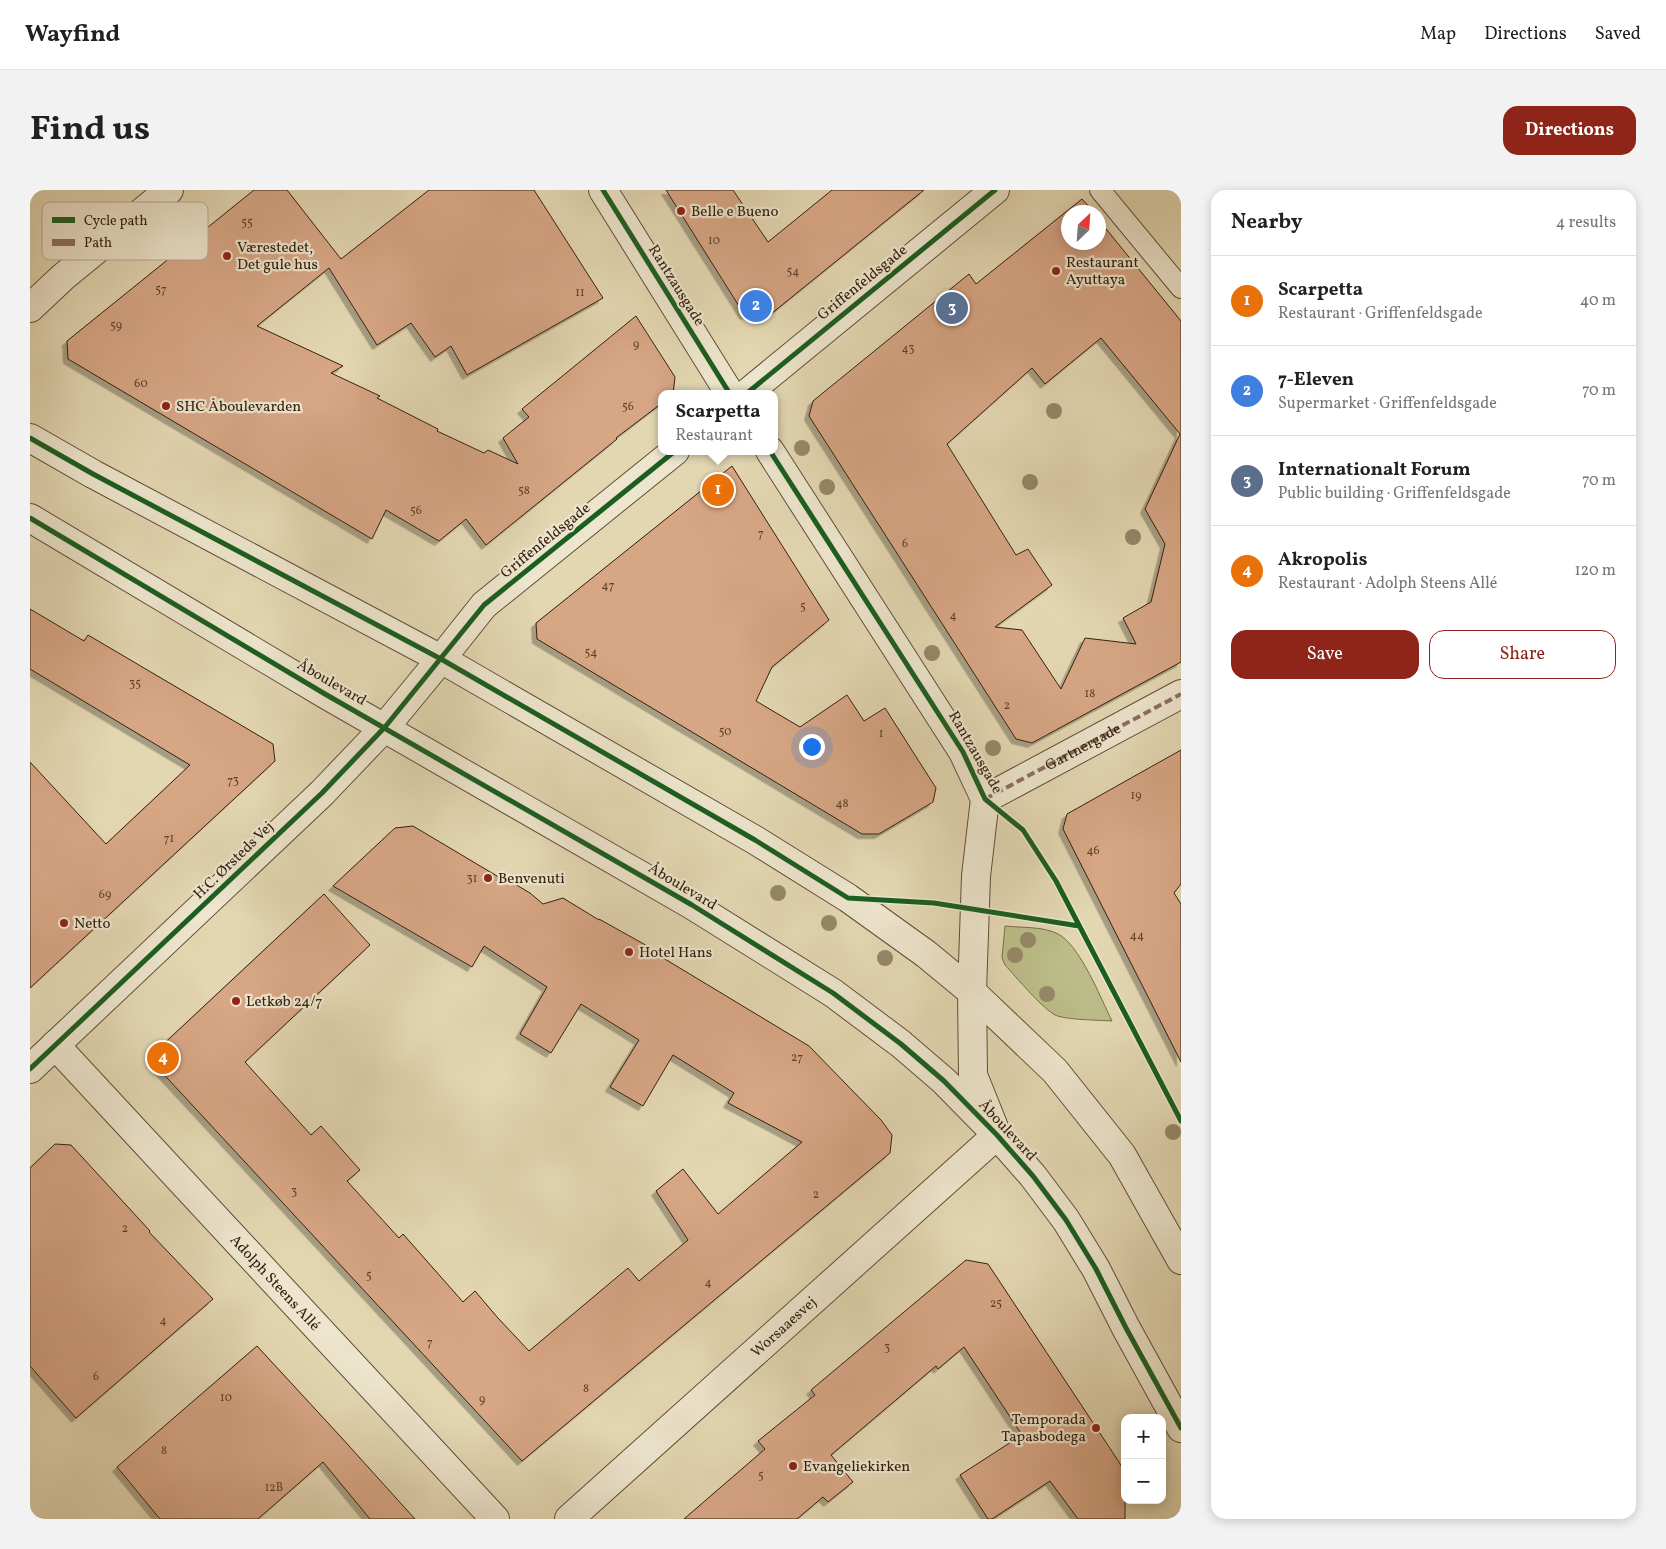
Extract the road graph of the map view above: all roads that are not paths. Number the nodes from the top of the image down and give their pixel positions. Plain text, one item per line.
1 (169, 190) edge
2 (603, 190) edge
3 (995, 190) edge
4 (1100, 190) edge
5 (154, 202) edge
6 (84, 260) edge
7 (1179, 283) edge
8 (30, 308) edge
9 (728, 390) edge
10 (751, 390) edge
11 (30, 438) edge
12 (670, 455) edge
13 (773, 455) edge
14 (30, 518) edge
15 (441, 659) junction
16 (1181, 694) edge
17 (385, 727) junction
18 (985, 799) junction
19 (972, 992) junction
20 (55, 1045) junction
21 (30, 1069) edge
22 (997, 1135) junction
23 (1181, 1260) edge
24 (1181, 1428) edge
25 (495, 1519) edge
26 (569, 1519) edge

1 - 5 street
2 - 9 street, Rantzausgade
3 - 10 street, Griffenfeldsgade
4 - 7 lane
6 - 8 street
11 - 15 street
12 - 15 street, Griffenfeldsgade
13 - 18 street, Rantzausgade
14 - 17 street, Åboulevard
15 - 17 street, H.C. Ørsteds Vej
15 - 19 street
16 - 18 street, Gartnergade
17 - 20 street, H.C. Ørsteds Vej
17 - 22 street, Åboulevard
18 - 19 street, Rantzausgade
19 - 22 street, Rantzausgade
19 - 23 street
20 - 21 street, H.C. Ørsteds Vej
20 - 25 street, Adolph Steens Allé
22 - 24 street, Åboulevard
22 - 26 street, Worsaaesvej

